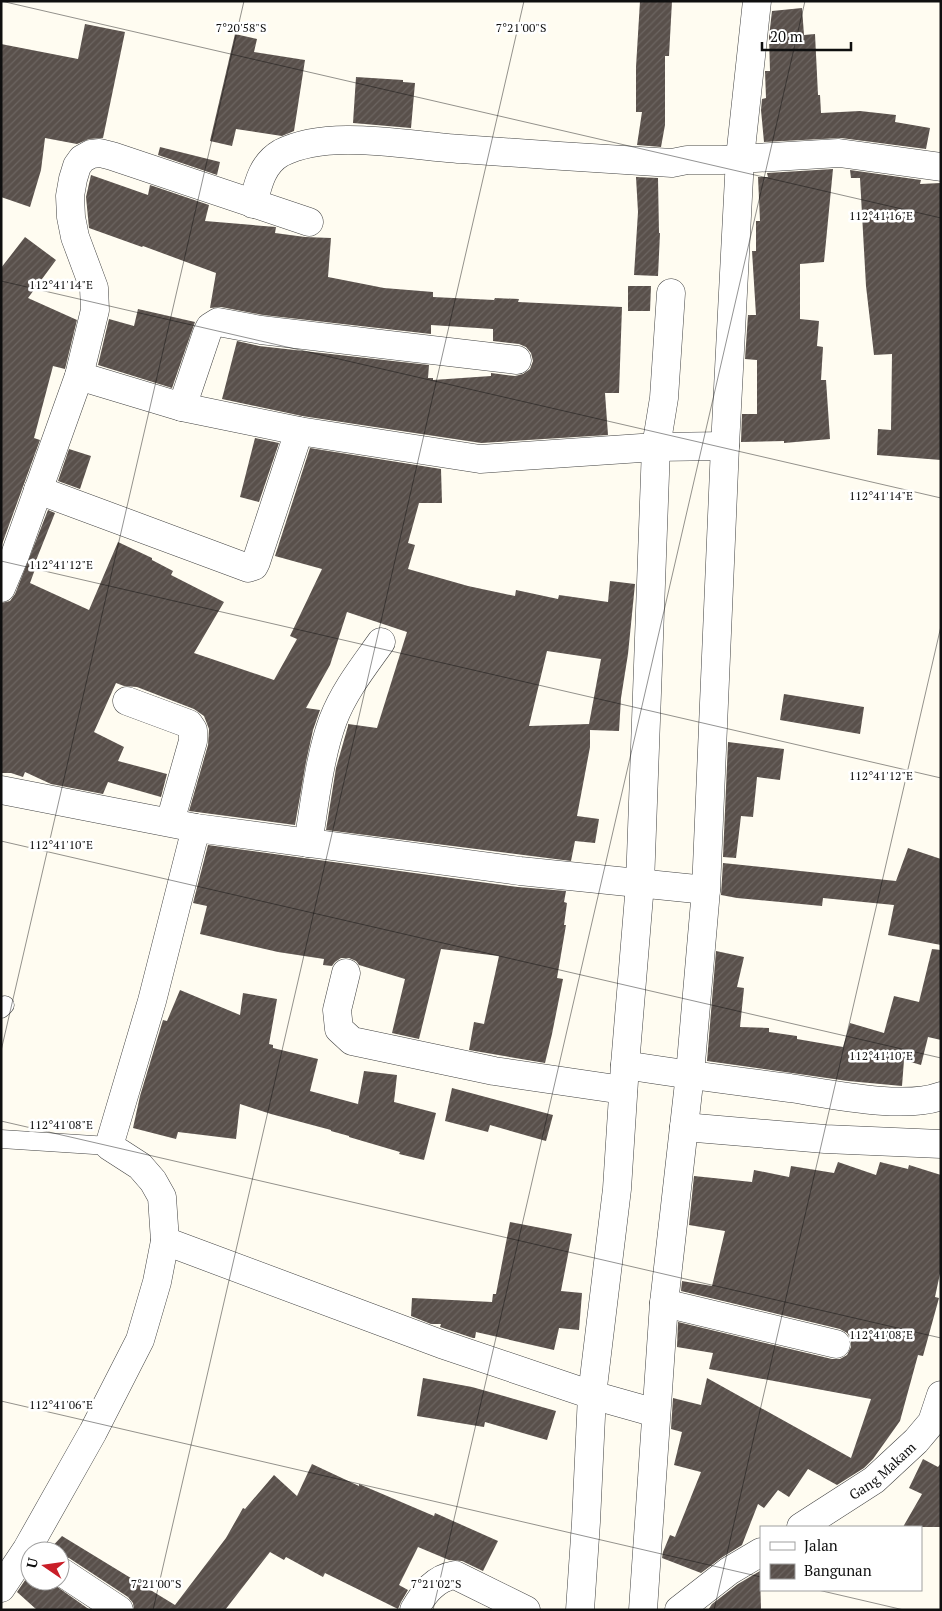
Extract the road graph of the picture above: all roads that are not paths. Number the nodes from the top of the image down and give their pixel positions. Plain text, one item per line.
1 (757, 1) edge
2 (731, 159) junction
3 (941, 167) edge
4 (253, 204) junction
5 (309, 222) dead end
6 (671, 294) dead end
7 (517, 360) dead end
8 (79, 376) junction
9 (182, 407) junction
10 (299, 431) junction
11 (716, 446) junction
12 (660, 447) junction
13 (38, 490) junction
14 (1, 588) edge
15 (381, 642) dead end
16 (127, 701) dead end
17 (1, 790) edge
18 (170, 822) junction
19 (196, 828) junction
20 (308, 843) junction
21 (649, 884) junction
22 (701, 890) junction
23 (346, 973) dead end
24 (681, 1073) junction
25 (628, 1074) junction
26 (941, 1096) edge
27 (880, 1120) junction
28 (684, 1127) junction
29 (1, 1139) edge
30 (941, 1144) edge
31 (109, 1146) junction
32 (165, 1241) junction
33 (664, 1303) junction
34 (836, 1344) dead end
35 (941, 1395) edge
36 (598, 1397) junction
37 (648, 1411) junction
38 (936, 1425) edge
39 (804, 1526) edge
40 (33, 1541) edge
41 (760, 1553) edge
42 (20, 1561) edge
43 (70, 1578) edge
44 (1, 1588) edge
45 (120, 1610) edge
46 (414, 1610) edge
47 (526, 1610) edge
48 (580, 1610) edge
49 (643, 1610) edge
50 (679, 1610) edge

1 - 2 street
2 - 3 street
2 - 4 street
2 - 11 street
4 - 5 street
4 - 8 street
6 - 12 street
7 - 9 street
8 - 9 street
8 - 13 street
9 - 10 street
10 - 12 street
10 - 13 street
11 - 12 street
11 - 22 street
12 - 21 street
13 - 14 street
15 - 20 street
16 - 18 street
17 - 18 street
18 - 19 street
19 - 20 street
19 - 31 street
20 - 21 street
21 - 22 street
21 - 25 street
22 - 24 street
23 - 25 street
24 - 25 street
24 - 27 street
24 - 28 street
25 - 36 street
26 - 27 street
27 - 28 street
27 - 30 street
28 - 33 street
29 - 31 lane
31 - 32 street
32 - 36 street
32 - 40 street
33 - 34 street
33 - 37 street
35 - 38 street, Gang Makam
36 - 37 street
36 - 48 street
37 - 49 street
38 - 39 street, Gang Makam
41 - 50 street
42 - 44 street
43 - 45 street
46 - 47 street

